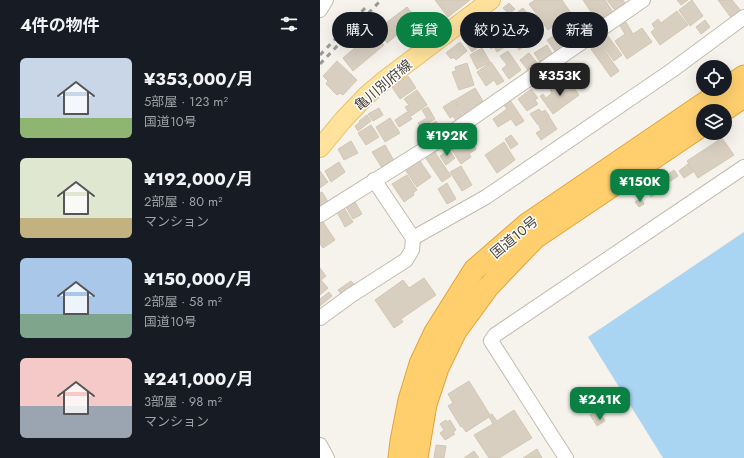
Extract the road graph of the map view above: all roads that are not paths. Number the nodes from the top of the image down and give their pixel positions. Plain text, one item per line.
1 (326, 0) edge
2 (491, 0) edge
3 (643, 0) edge
4 (320, 10) edge
5 (744, 16) edge
6 (744, 76) edge
7 (732, 84) edge
8 (715, 96) edge
9 (744, 97) edge
10 (732, 105) edge
11 (696, 130) edge
12 (320, 148) edge
13 (744, 167) edge
14 (374, 180) junction
15 (320, 214) edge
16 (413, 238) junction
17 (320, 318) edge
18 (320, 445) edge
19 (327, 458) edge
20 (399, 458) edge
21 (417, 458) edge
22 (566, 458) edge

1 - 4 street
2 - 12 main road, 亀川別府線
3 - 14 street
5 - 16 street
6 - 7 highway, 国道10号
8 - 20 highway, 国道10号
9 - 10 highway
11 - 21 highway, 国道10号
13 - 22 street
14 - 15 street
14 - 16 street
16 - 17 street
18 - 19 street

